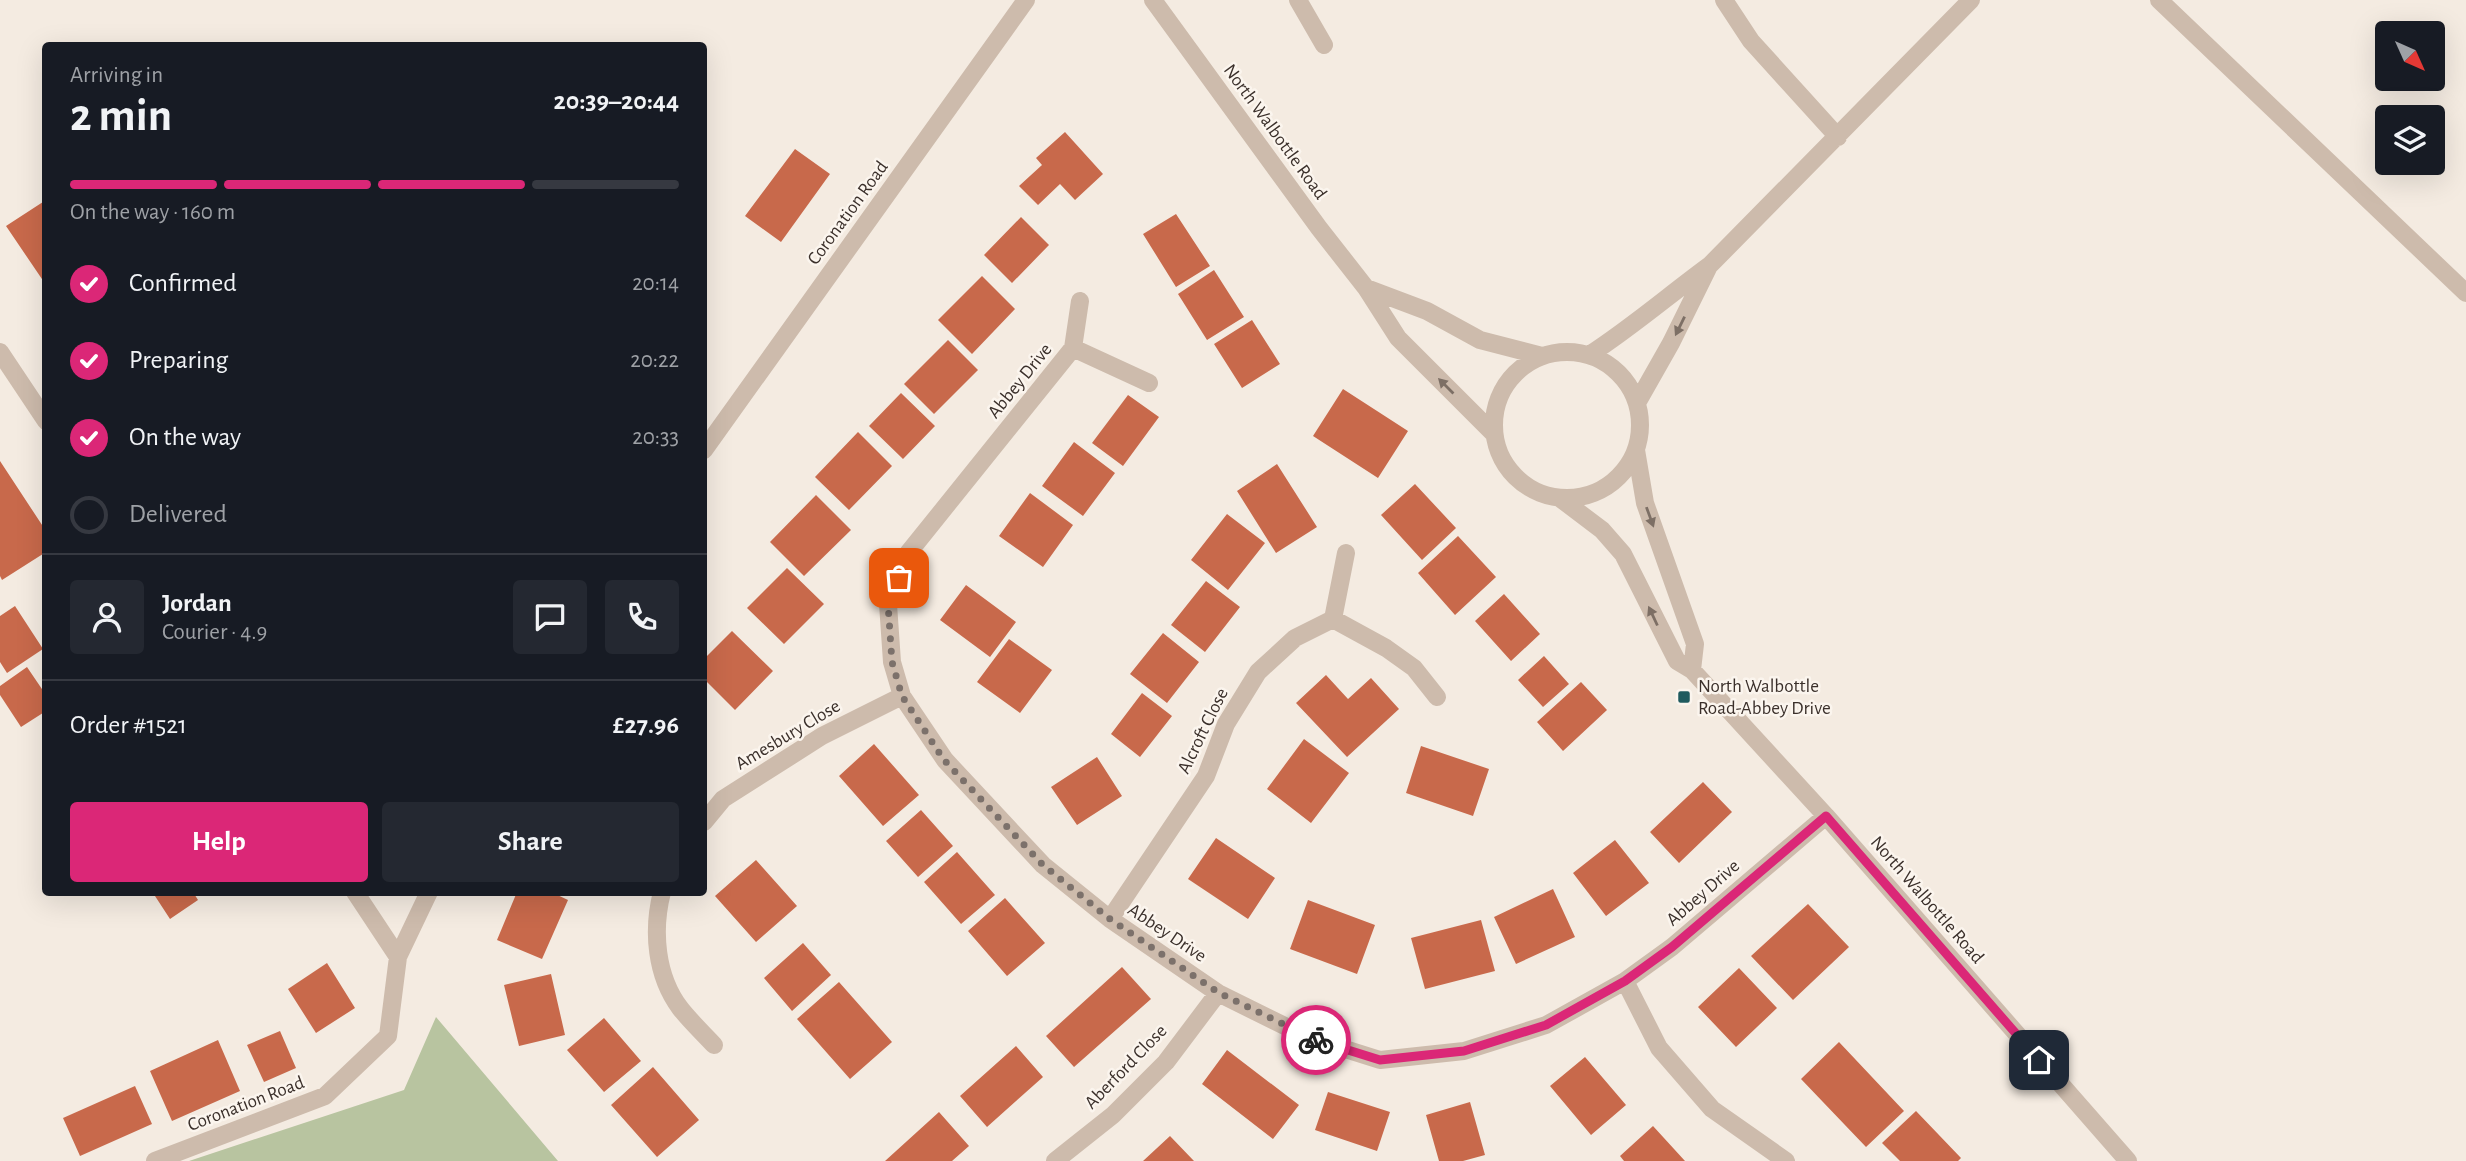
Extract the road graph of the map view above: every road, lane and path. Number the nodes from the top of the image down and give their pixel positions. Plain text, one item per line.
1 (1026, 0) edge
2 (1153, 0) edge
3 (1298, 0) edge
4 (1724, 0) edge
5 (1971, 0) edge
6 (2159, 0) edge
7 (1324, 45) dead end
8 (1838, 137) junction
9 (1710, 265) junction
10 (1366, 288) junction
11 (2466, 293) edge
12 (1080, 301) dead end
13 (1073, 348) junction
14 (0, 352) edge
15 (1589, 355) junction
16 (1542, 356) junction
17 (1149, 383) dead end
18 (1637, 403) junction
19 (42, 415) edge
20 (1494, 434) junction
21 (707, 446) edge
22 (1636, 450) junction
23 (1561, 499) junction
24 (1346, 553) dead end
25 (1333, 619) junction
26 (1692, 670) junction
27 (902, 696) junction
28 (1437, 696) dead end
29 (1826, 816) junction
30 (707, 818) edge
31 (358, 896) edge
32 (427, 896) edge
33 (661, 896) edge
34 (1110, 919) junction
35 (398, 957) junction
36 (1625, 981) junction
37 (1219, 993) junction
38 (714, 1045) dead end
39 (155, 1161) edge
40 (1055, 1161) edge
41 (1786, 1161) edge
42 (2128, 1161) edge

1 - 21 street, Coronation Road
2 - 10 street, North Walbottle Road
3 - 7 street
4 - 8 street
5 - 8 street
6 - 11 street
8 - 9 street
9 - 15 street
9 -> 18 street
10 - 16 street
20 -> 10 street, North Walbottle Road
12 - 13 street, Abbey Drive
13 - 17 street, Abbey Drive
13 - 27 street, Abbey Drive
14 - 19 street
15 - 16 street
15 - 18 street
16 - 20 street
18 - 22 street
20 - 23 street, North Walbottle Road
22 - 23 street
22 -> 26 street
26 -> 23 street, North Walbottle Road
24 - 25 street
25 - 28 street
25 - 34 street, Alcroft Close
26 - 29 street, North Walbottle Road
27 - 30 street, Amesbury Close
27 - 34 street, Abbey Drive
29 - 36 street, Abbey Drive
29 - 42 street, North Walbottle Road
31 - 35 street
32 - 35 street, Coronation Road
33 - 38 street
34 - 37 street, Abbey Drive
35 - 39 street, Coronation Road
36 - 37 street, Abbey Drive
36 - 41 street
37 - 40 street, Aberford Close

